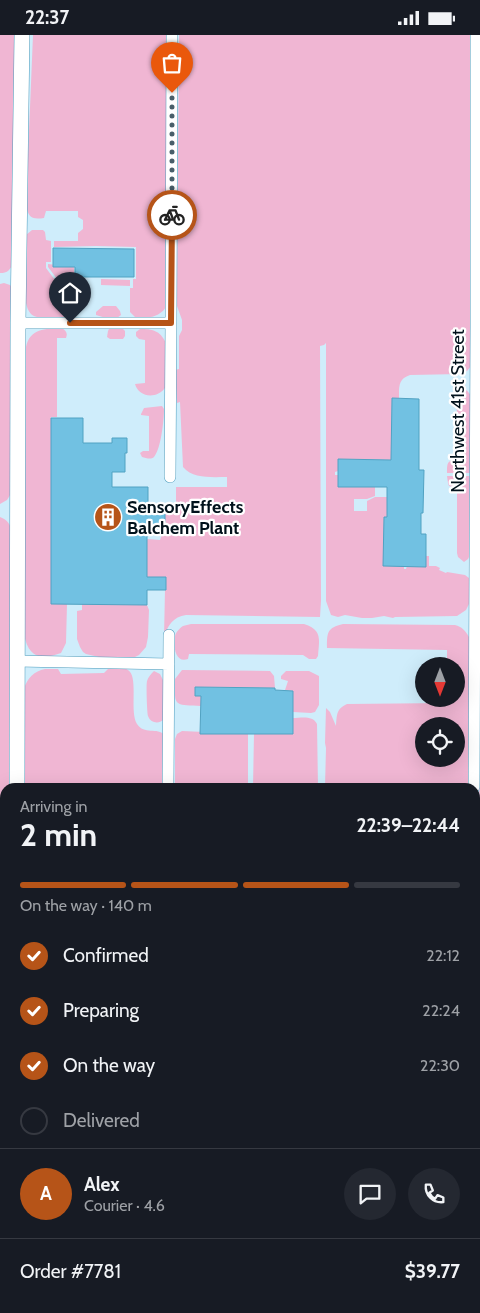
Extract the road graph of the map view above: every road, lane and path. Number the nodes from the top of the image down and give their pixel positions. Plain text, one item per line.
1 (22, 35) edge
2 (172, 35) edge
3 (476, 35) edge
4 (18, 323) junction
5 (171, 323) junction
6 (170, 477) dead end
7 (169, 635) dead end
8 (17, 661) junction
9 (169, 663) junction
10 (16, 783) edge
11 (168, 783) edge
12 (474, 783) edge

1 - 4 main road
2 - 5 street
3 - 12 street, Northwest 41st Street
4 - 5 street
4 - 8 main road
5 - 6 street
7 - 9 street
8 - 9 street
8 - 10 main road
9 - 11 street

